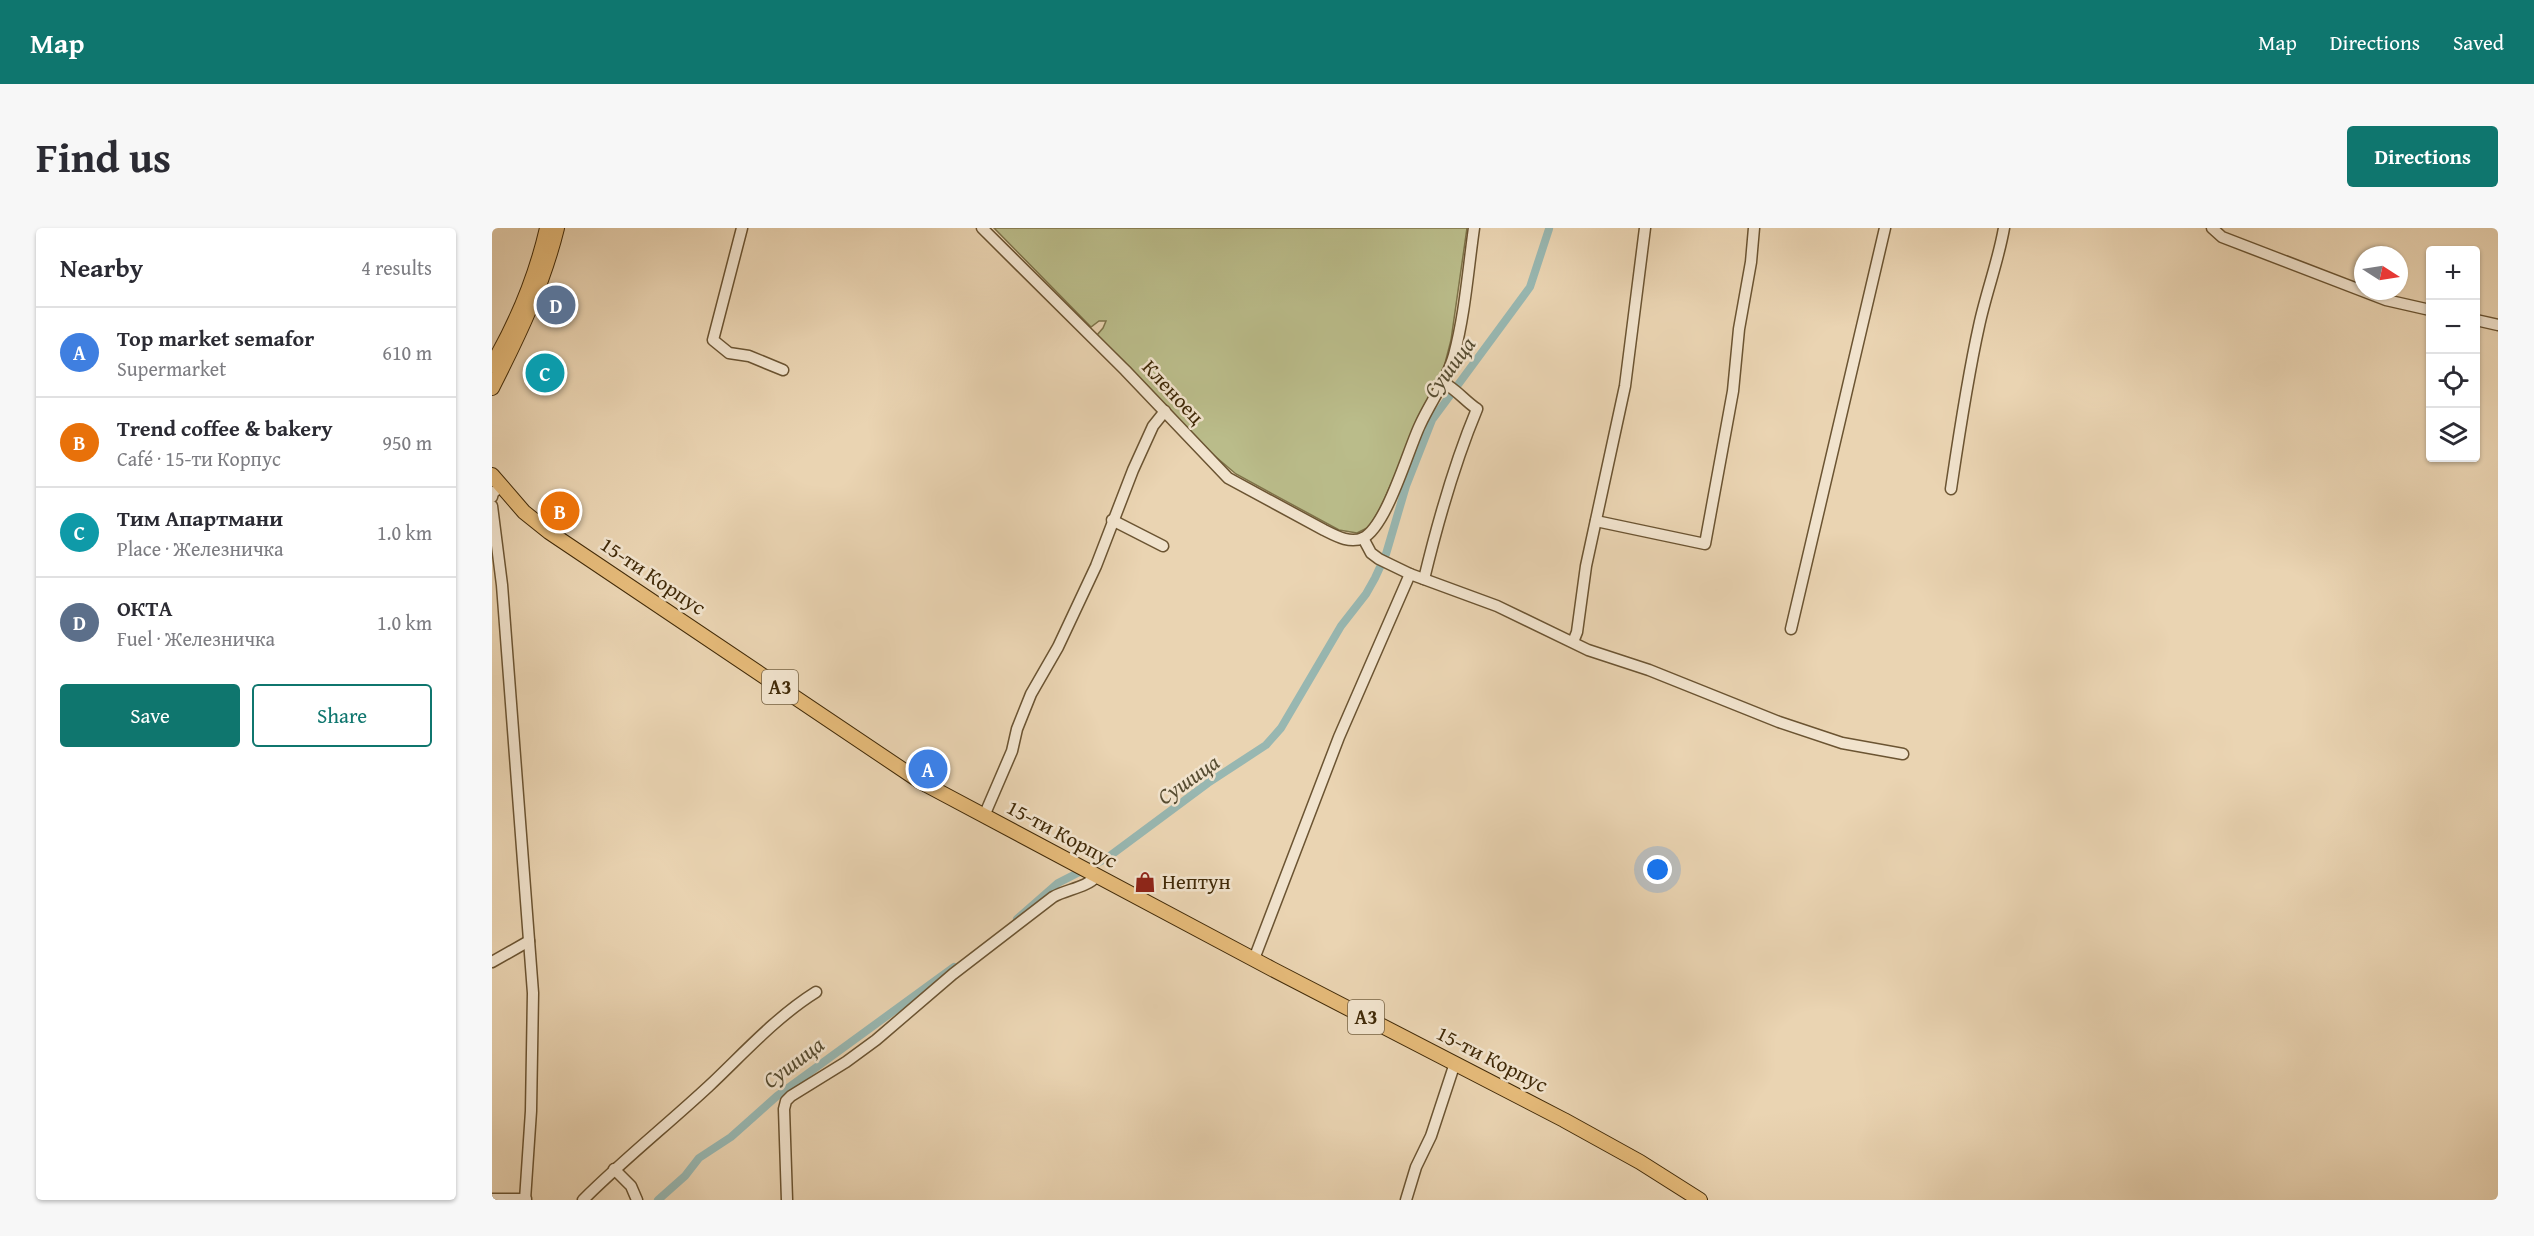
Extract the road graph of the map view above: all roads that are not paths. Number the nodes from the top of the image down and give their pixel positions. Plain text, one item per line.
1 (547, 228) edge
2 (557, 228) edge
3 (742, 228) edge
4 (982, 228) edge
5 (1474, 228) edge
6 (1645, 228) edge
7 (1754, 228) edge
8 (1885, 228) edge
9 (2004, 228) edge
10 (2212, 228) edge
11 (2426, 309) edge
12 (2480, 321) edge
13 (2498, 325) edge
14 (492, 365) edge
15 (783, 370) dead end
16 (492, 388) edge
17 (1452, 388) junction
18 (1165, 411) junction
19 (492, 464) edge
20 (497, 480) edge
21 (1951, 489) dead end
22 (492, 498) edge
23 (492, 506) edge
24 (1112, 520) junction
25 (1596, 521) junction
26 (1363, 538) junction
27 (1162, 546) dead end
28 (1410, 573) junction
29 (1424, 579) junction
30 (1791, 629) dead end
31 (1573, 642) junction
32 (1903, 754) dead end
33 (984, 816) junction
34 (1095, 874) junction
35 (529, 940) junction
36 (1254, 959) junction
37 (492, 962) edge
38 (816, 992) dead end
39 (1455, 1063) junction
40 (614, 1169) junction
41 (492, 1199) edge
42 (525, 1200) edge
43 (582, 1200) edge
44 (637, 1200) edge
45 (787, 1200) edge
46 (1406, 1200) edge
47 (1700, 1200) edge

1 - 14 main road
2 - 16 main road
3 - 15 street
4 - 18 street, Кленоец
5 - 17 street
6 - 25 street
7 - 25 street
8 - 30 street
9 - 21 street
10 - 11 street
12 - 13 street
17 - 26 street
17 - 29 street
18 - 24 street
18 - 26 street, Кленоец
19 - 20 main road, 15-ти Корпус / A3
20 - 22 street
20 - 33 main road, 15-ти Корпус / A3
23 - 35 street
24 - 27 street
24 - 33 street
25 - 31 street
26 - 28 street
28 - 29 street
28 - 36 street
29 - 31 street
31 - 32 street
33 - 34 main road, 15-ти Корпус / A3
34 - 36 main road, 15-ти Корпус / A3
34 - 45 street
35 - 37 street
35 - 42 street
36 - 39 main road, 15-ти Корпус / A3
38 - 40 street
39 - 46 street
39 - 47 main road, 15-ти Корпус / A3
40 - 43 street
40 - 44 street
41 - 42 street

